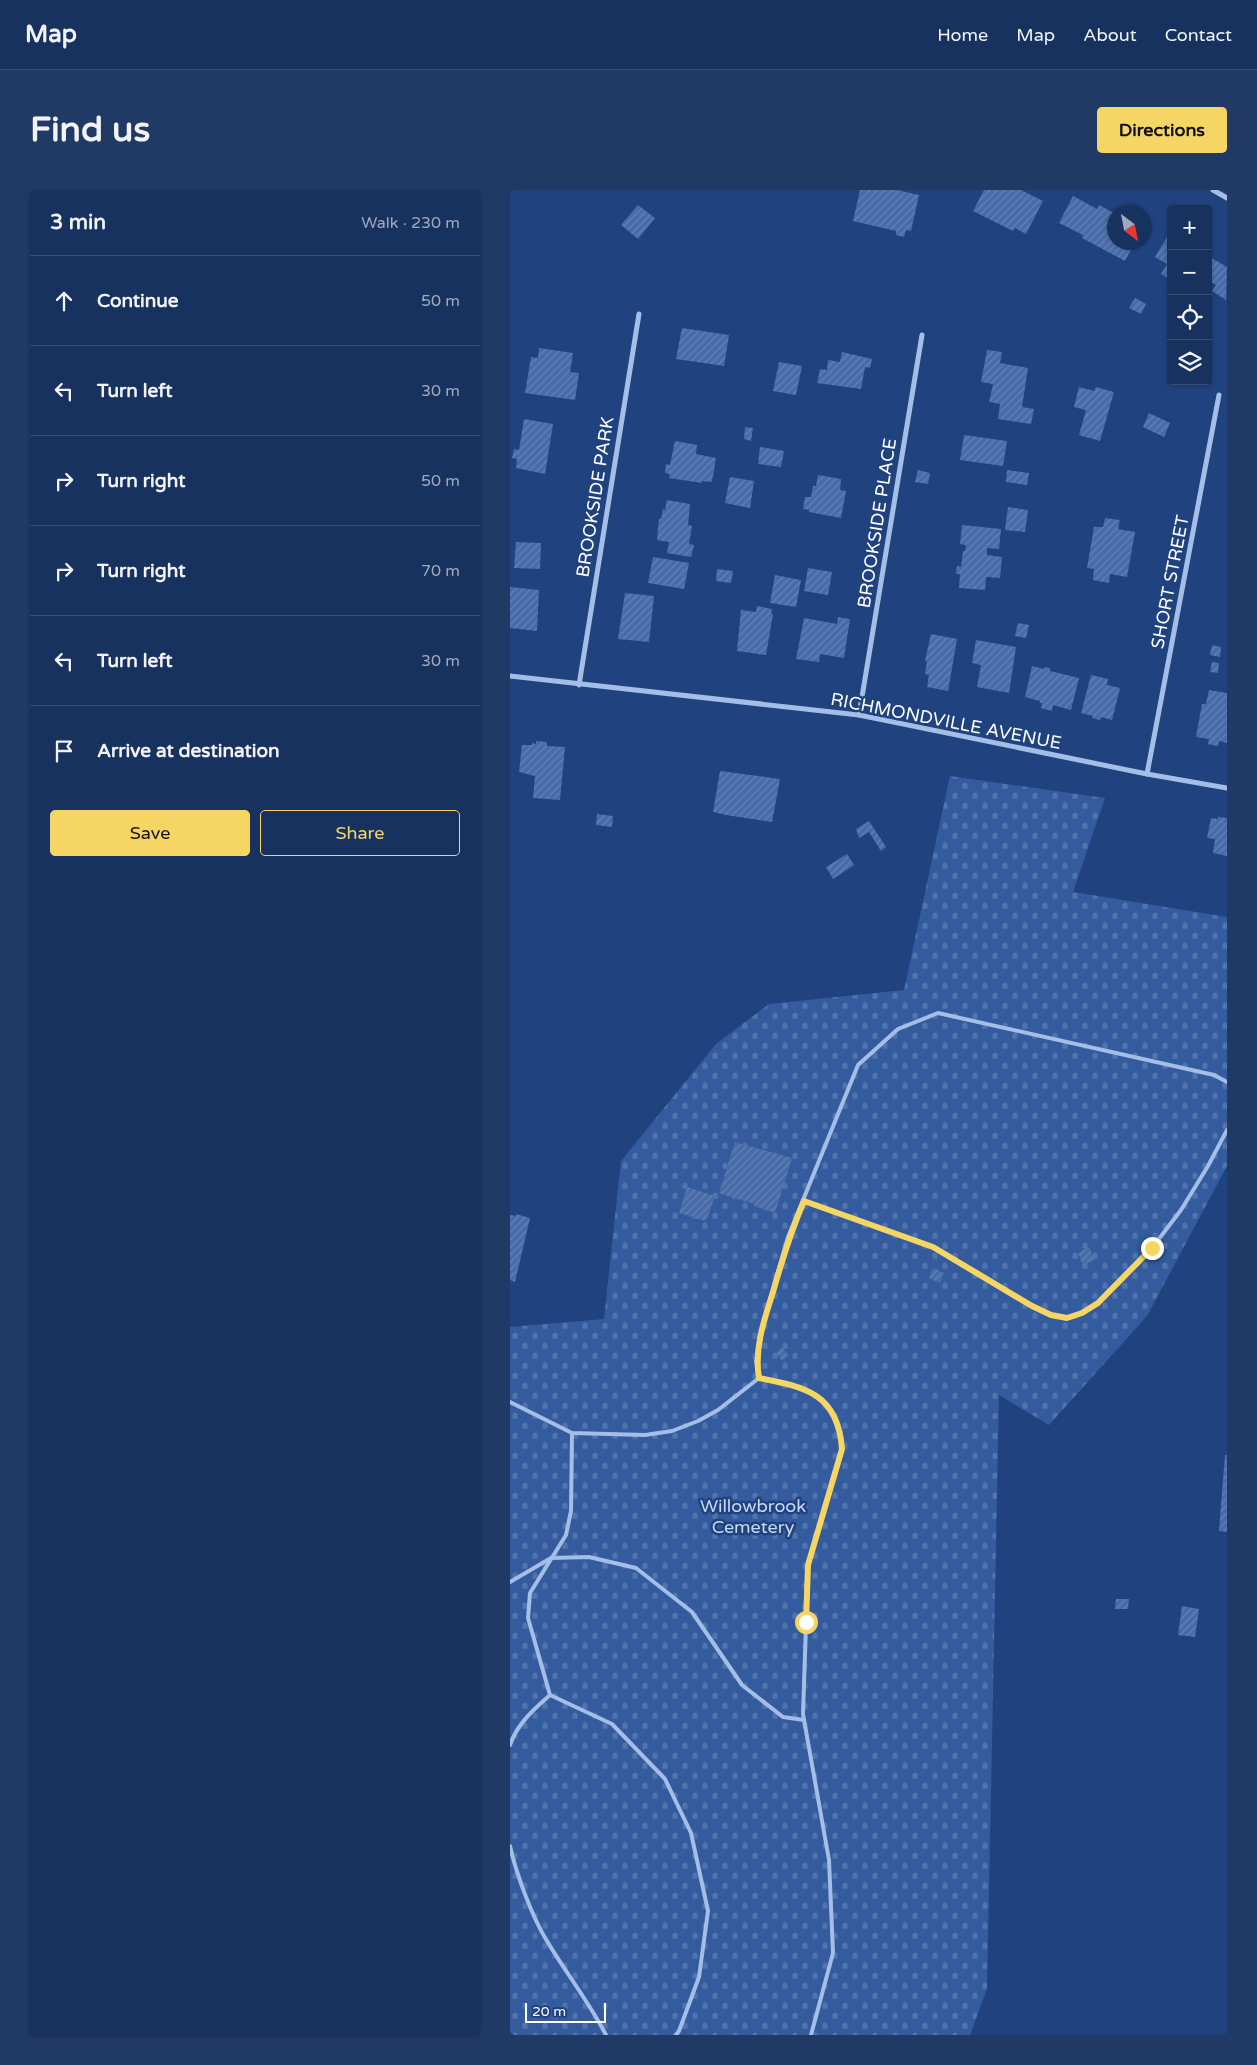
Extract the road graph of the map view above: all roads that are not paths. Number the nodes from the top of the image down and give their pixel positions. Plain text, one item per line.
1 (1213, 190) edge
2 (1227, 198) edge
3 (639, 314) dead end
4 (922, 335) dead end
5 (1220, 395) dead end
6 (510, 676) edge
7 (579, 685) junction
8 (859, 715) junction
9 (1147, 774) junction
10 (1227, 788) edge
11 (1227, 1082) edge
12 (1227, 1130) edge
13 (804, 1201) junction
14 (759, 1378) junction
15 (510, 1402) edge
16 (572, 1433) junction
17 (551, 1558) junction
18 (510, 1582) edge
19 (550, 1695) junction
20 (804, 1720) junction
21 (510, 1745) edge
22 (510, 1846) edge
23 (606, 2035) edge
24 (676, 2035) edge
25 (811, 2035) edge

1 - 2 street
3 - 7 street, BROOKSIDE PARK
4 - 8 street, BROOKSIDE PLACE
5 - 9 street, SHORT STREET
6 - 7 street, RICHMONDVILLE AVENUE
7 - 8 street, RICHMONDVILLE AVENUE
8 - 9 street, RICHMONDVILLE AVENUE
9 - 10 street, RICHMONDVILLE AVENUE
11 - 13 lane
12 - 13 lane
13 - 14 lane
14 - 16 lane
14 - 20 lane
15 - 16 lane
16 - 17 lane
17 - 18 lane
17 - 19 lane
17 - 20 lane
19 - 21 lane
19 - 24 lane
20 - 25 lane
22 - 23 lane

